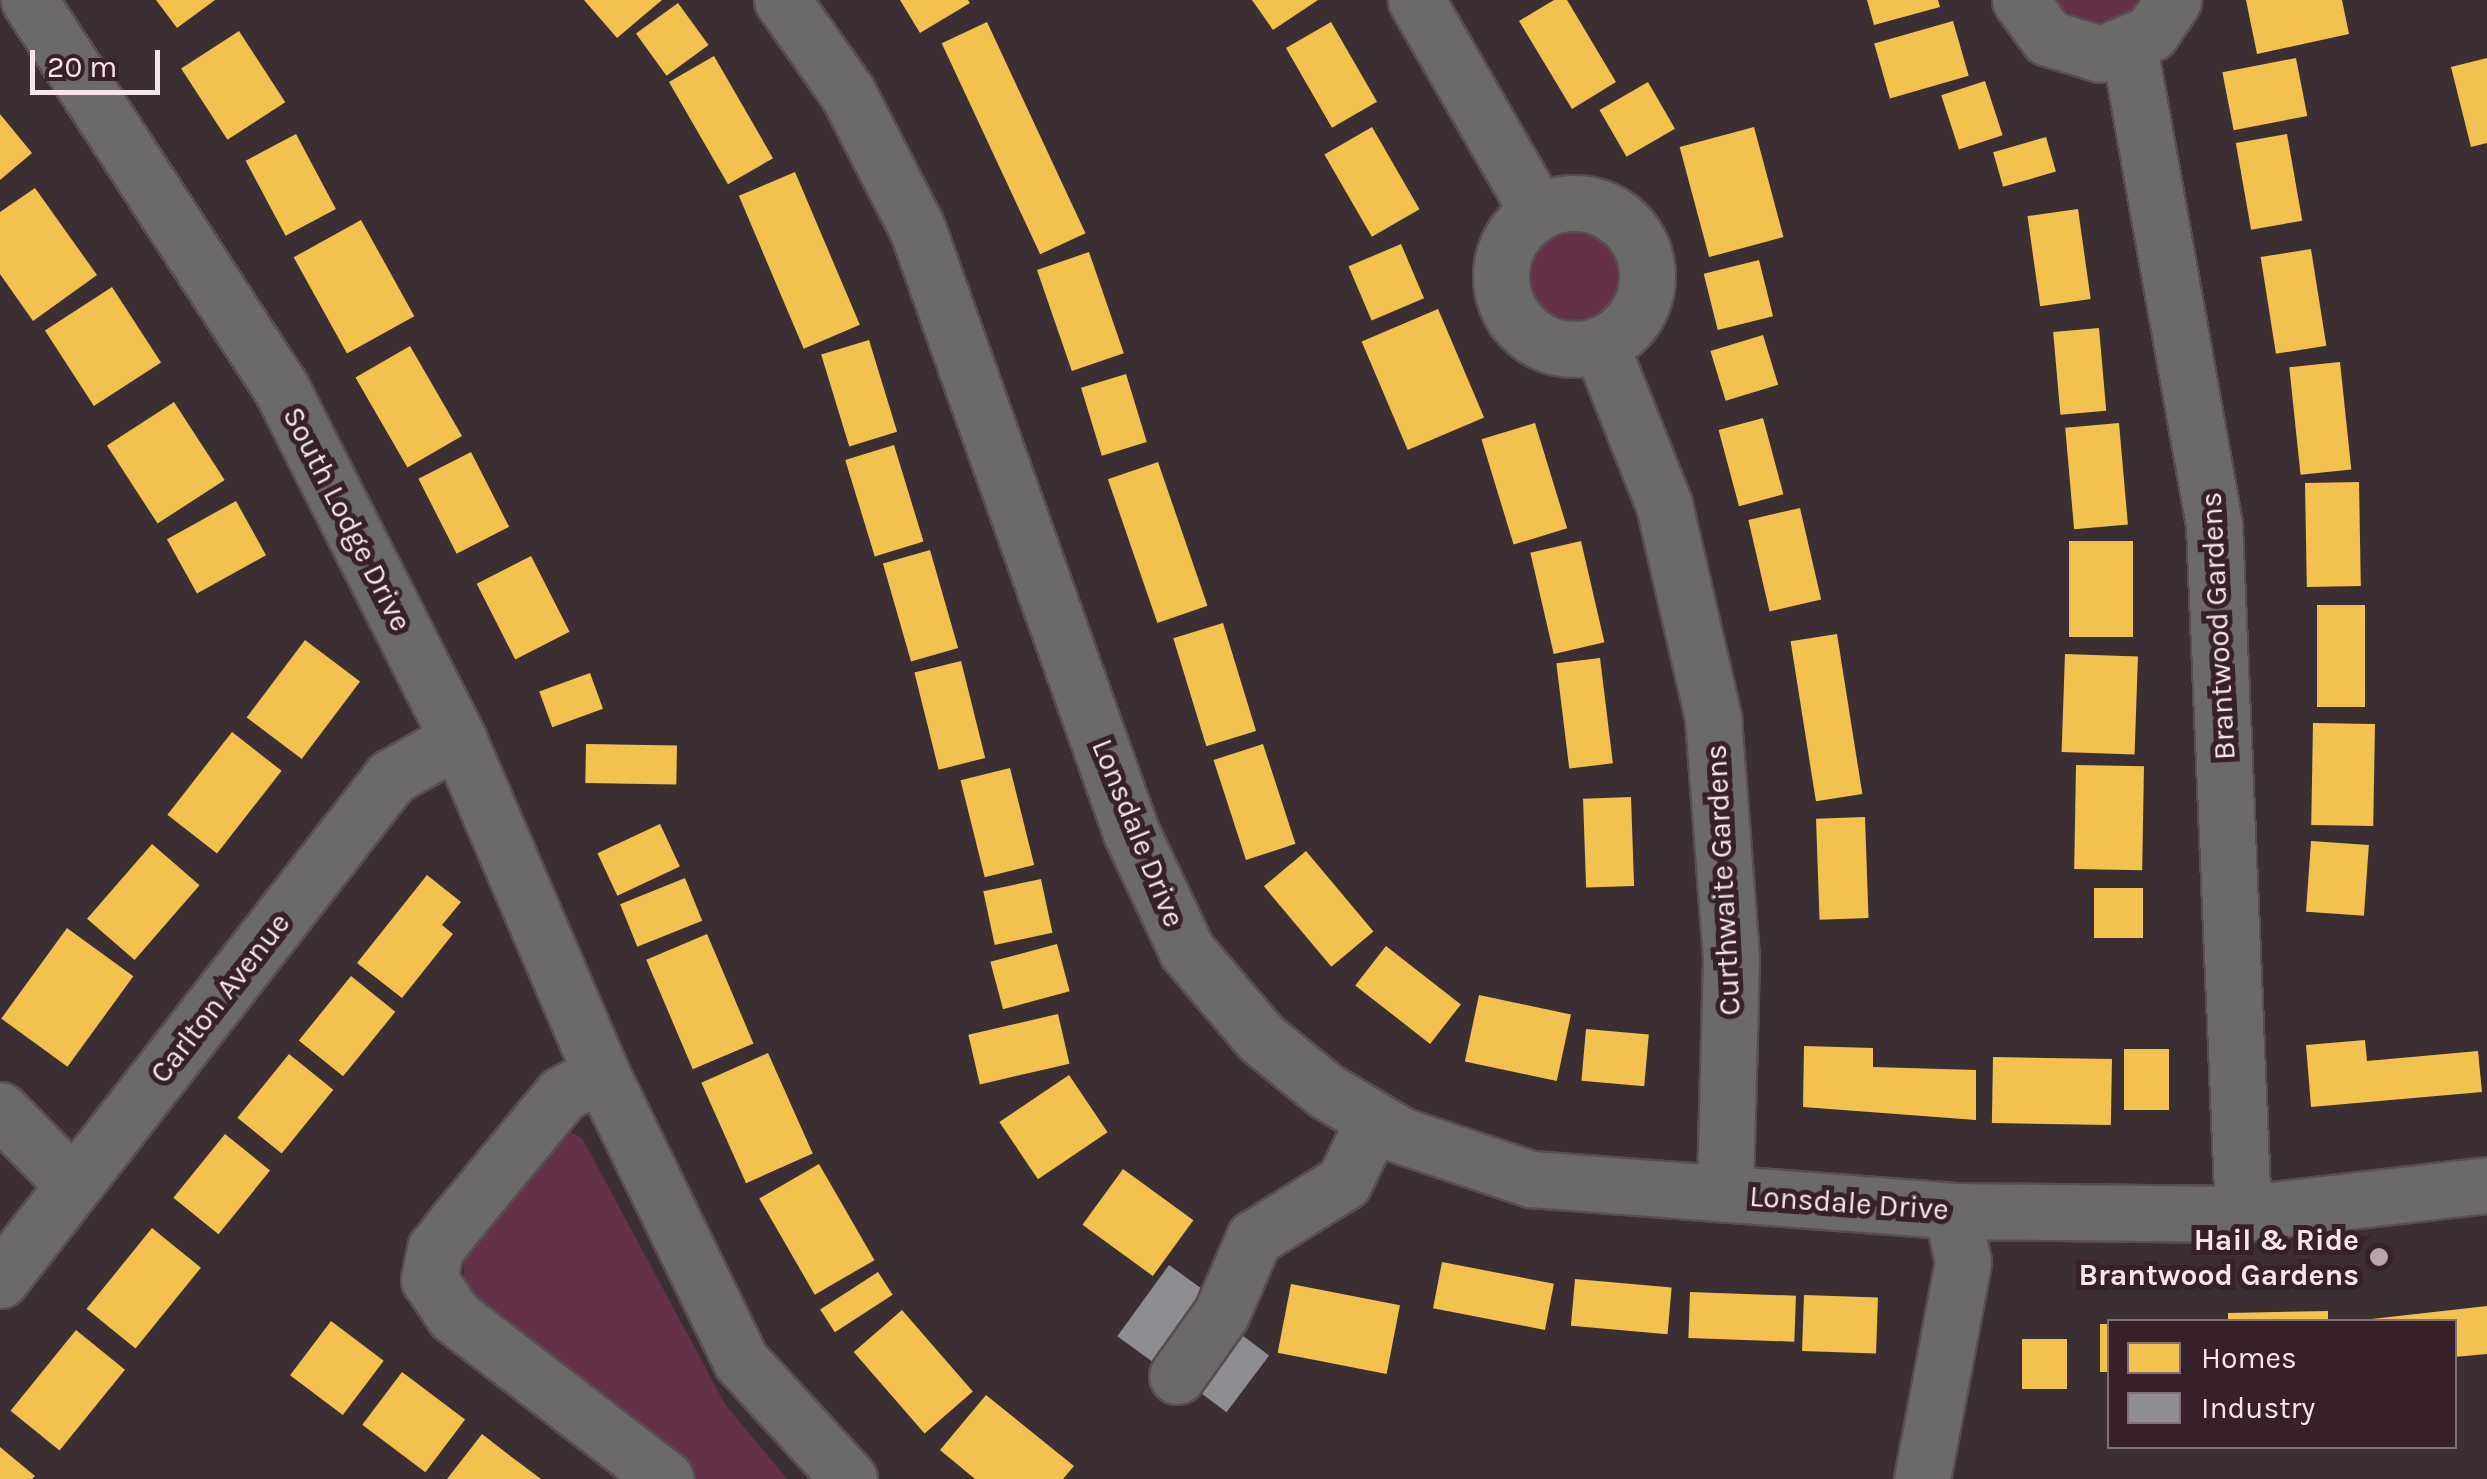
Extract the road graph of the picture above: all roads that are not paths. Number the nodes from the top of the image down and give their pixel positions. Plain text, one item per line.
1 (28, 0) edge
2 (782, 0) edge
3 (1416, 0) edge
4 (2020, 0) edge
5 (2173, 0) edge
6 (2128, 47) junction
7 (1538, 212) junction
8 (1600, 344) junction
9 (458, 738) junction
10 (600, 1072) junction
11 (0, 1110) edge
12 (1374, 1120) junction
13 (74, 1185) junction
14 (2487, 1185) edge
15 (1725, 1194) junction
16 (1952, 1211) junction
17 (2243, 1213) junction
18 (0, 1280) edge
19 (1177, 1376) dead end
20 (666, 1479) edge
21 (849, 1479) edge
22 (1922, 1479) edge

1 - 9 street, South Lodge Drive
2 - 12 street, Lonsdale Drive
3 - 7 street
4 - 6 street
5 - 6 street
6 - 17 street, Brantwood Gardens
7 - 8 street
7 - 8 street
8 - 15 street, Curthwaite Gardens
9 - 10 street, South Lodge Drive
9 - 13 street, Carlton Avenue
10 - 20 street
10 - 21 street, South Lodge Drive
11 - 13 street
12 - 15 street, Lonsdale Drive
12 - 19 street
13 - 18 street, Carlton Avenue
14 - 17 street, Lonsdale Drive
15 - 16 street, Lonsdale Drive
16 - 17 street, Lonsdale Drive
16 - 22 street

